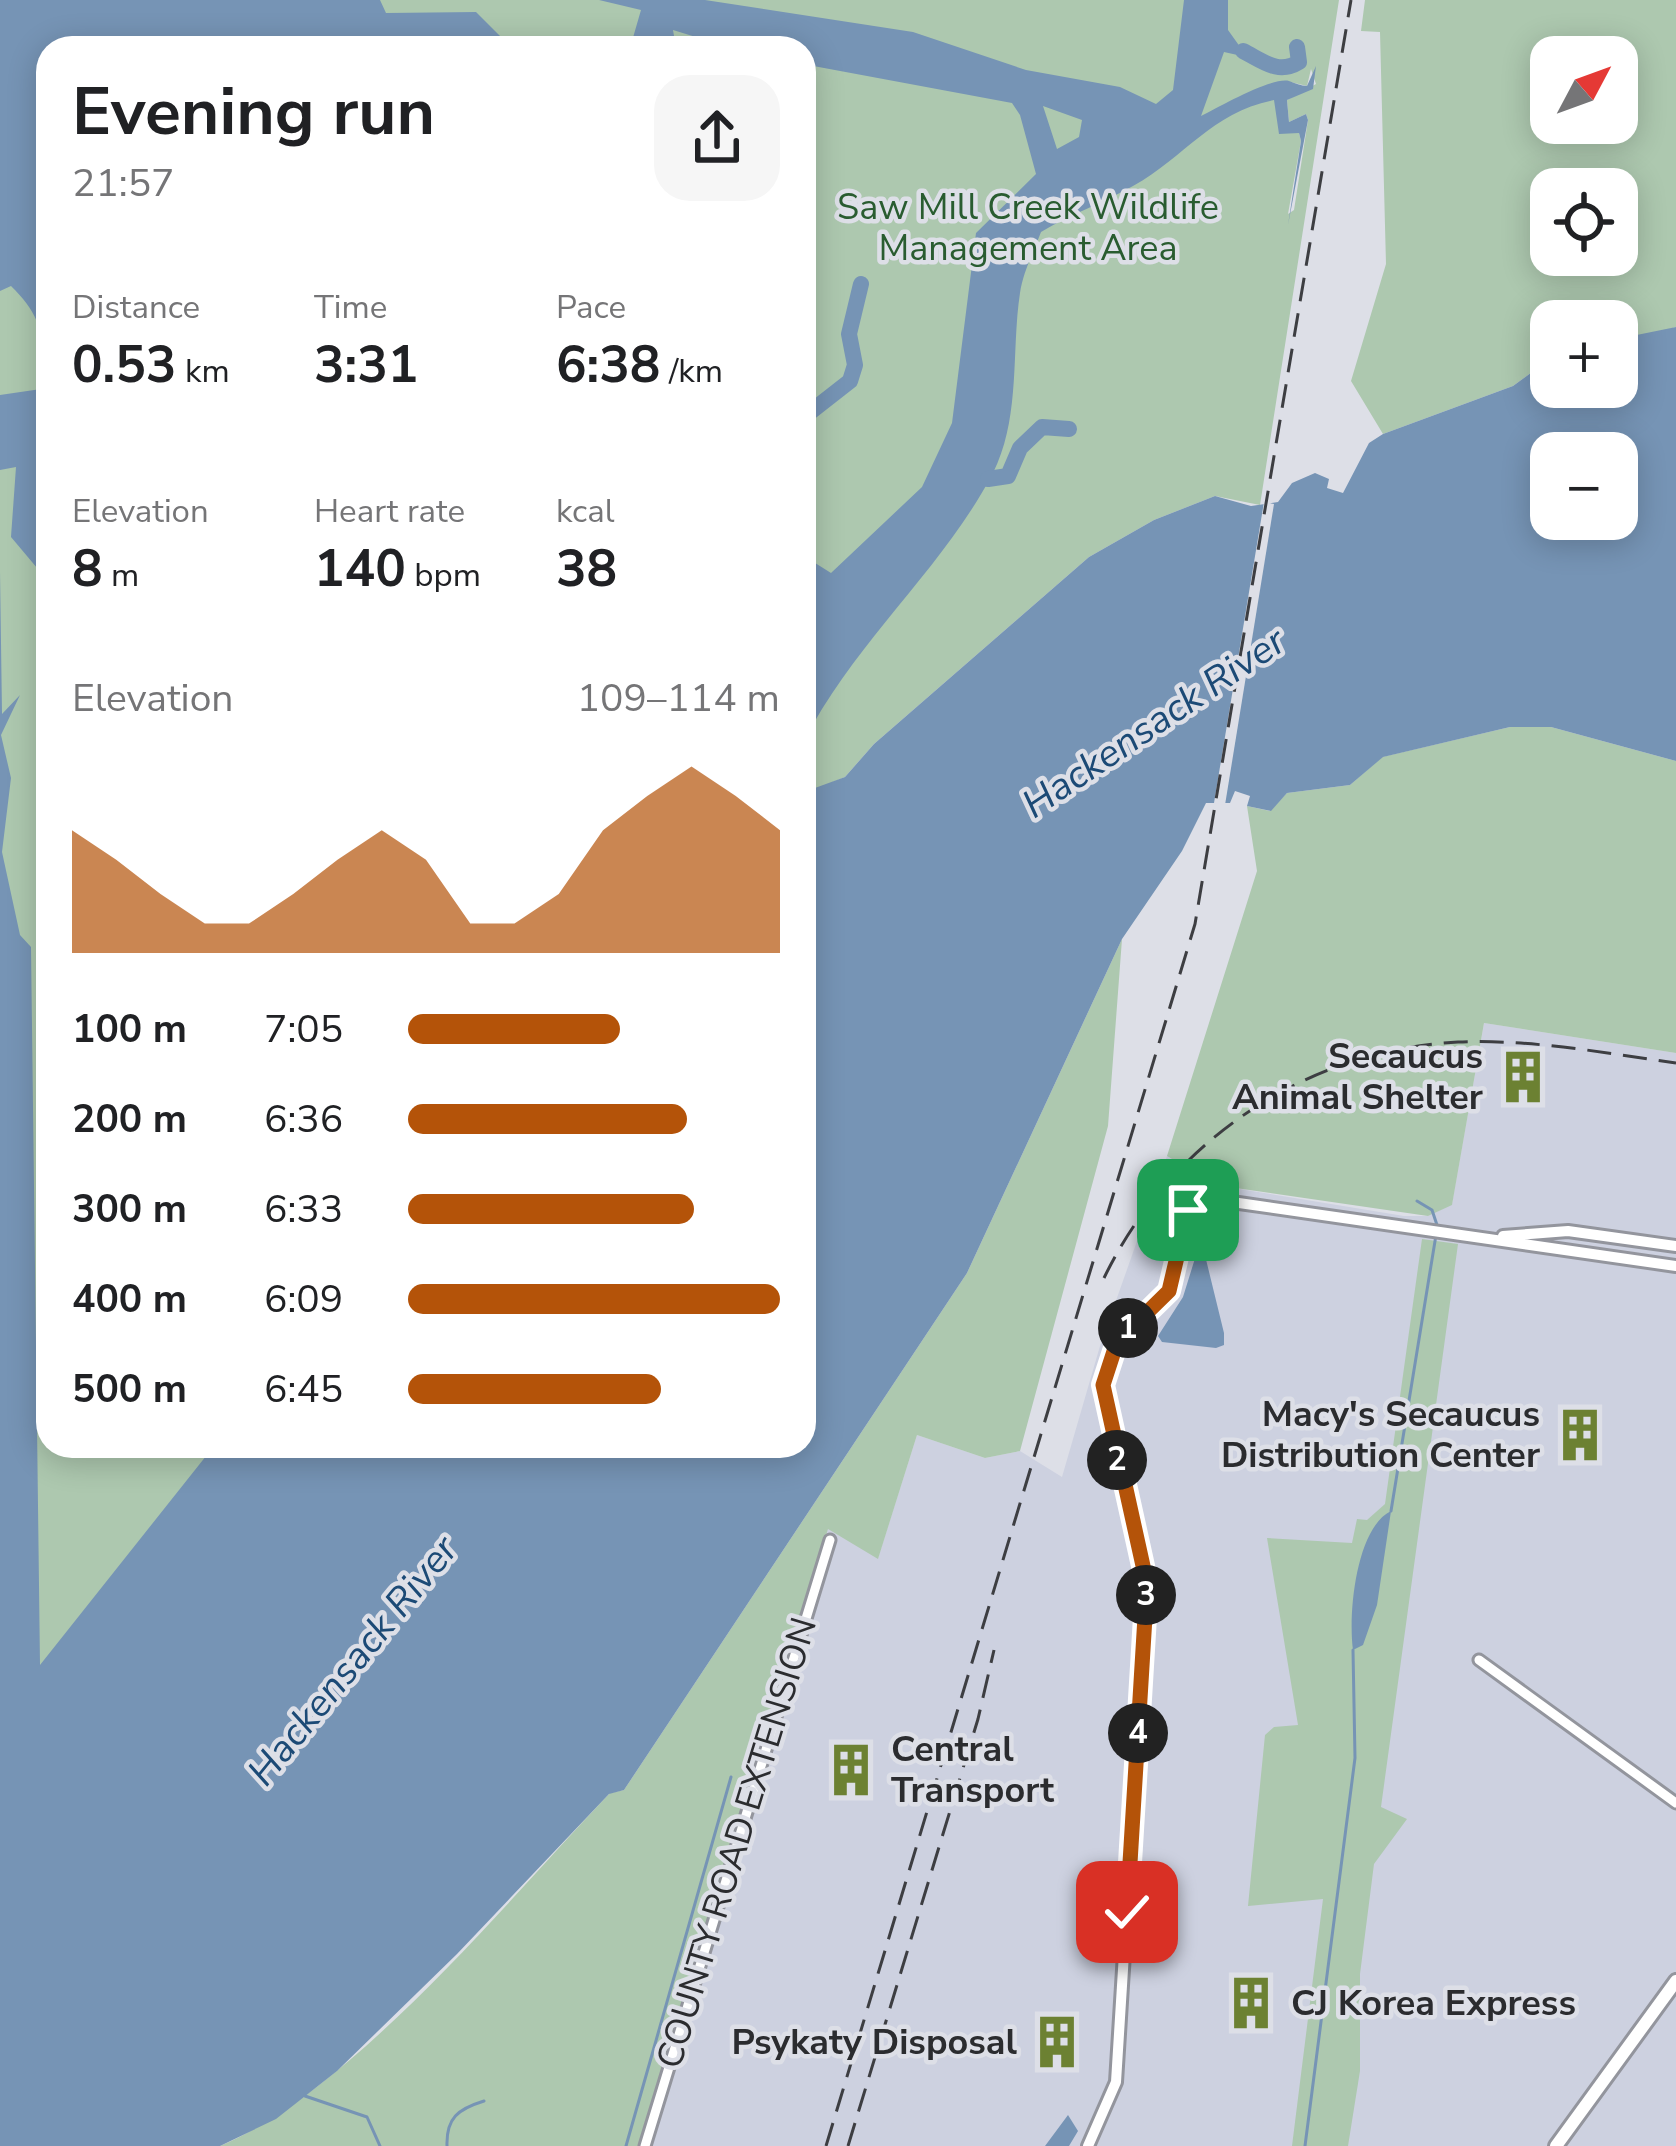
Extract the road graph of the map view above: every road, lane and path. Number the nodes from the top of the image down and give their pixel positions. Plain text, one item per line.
1 (1482, 1238) junction
2 (1676, 1246) edge
3 (1676, 1265) edge
4 (830, 1540) dead end
5 (1479, 1660) dead end
6 (1676, 1802) edge
7 (1676, 1981) edge
8 (645, 2146) edge
9 (1088, 2146) edge
10 (1556, 2146) edge

1 - 2 street
1 - 3 street
1 - 9 street
4 - 8 street, COUNTY ROAD EXTENSION
5 - 6 street
7 - 10 main road

